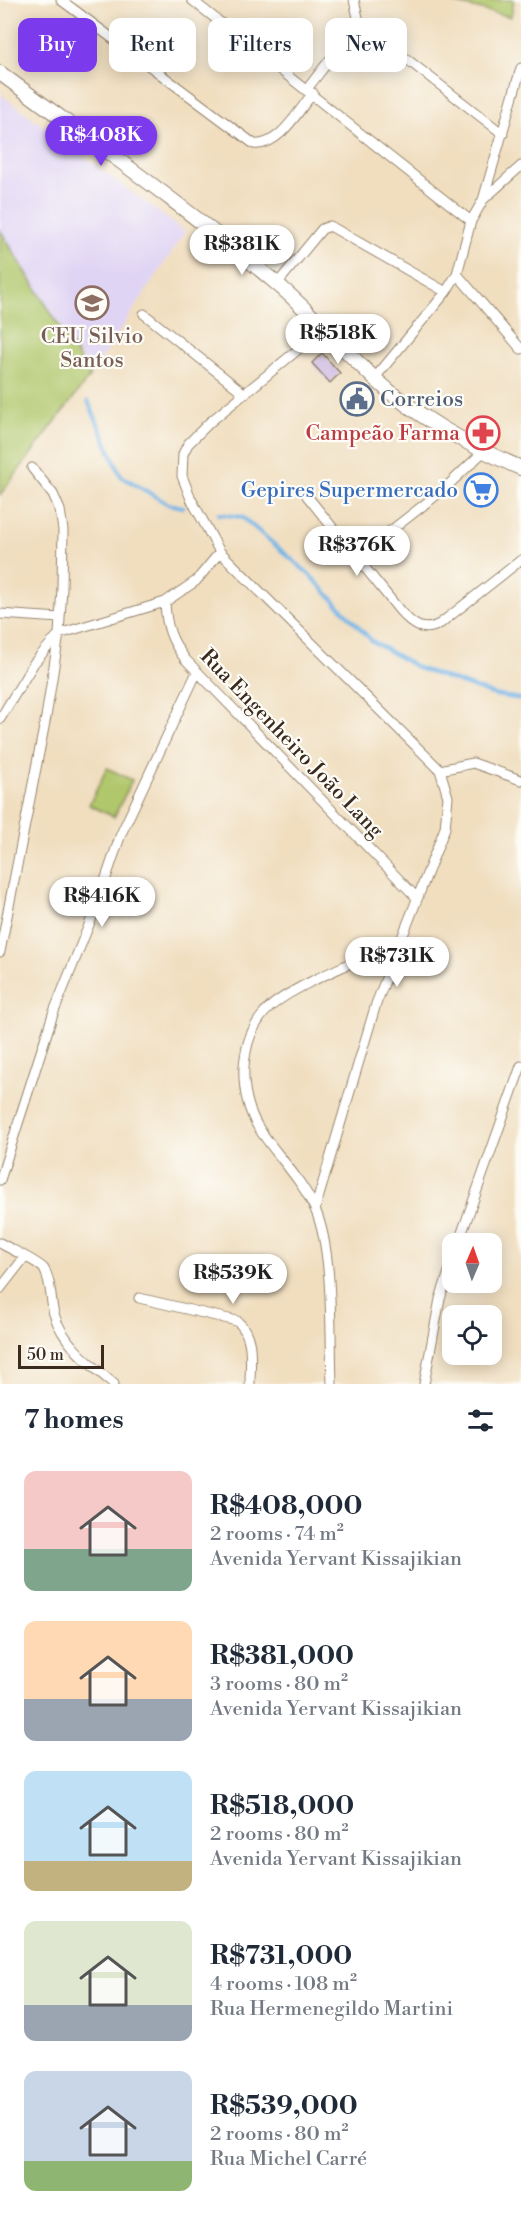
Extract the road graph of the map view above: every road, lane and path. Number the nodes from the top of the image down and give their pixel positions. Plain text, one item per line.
1 (61, 0) edge
2 (192, 0) edge
3 (354, 0) edge
4 (358, 18) edge
5 (407, 60) edge
6 (521, 68) edge
7 (325, 70) edge
8 (0, 73) edge
9 (310, 91) junction
10 (502, 134) junction
11 (521, 166) edge
12 (483, 200) junction
13 (471, 221) junction
14 (457, 274) junction
15 (277, 284) junction
16 (446, 292) junction
17 (144, 314) dead end
18 (323, 329) junction
19 (521, 349) edge
20 (375, 379) junction
21 (245, 394) junction
22 (483, 452) junction
23 (32, 468) dead end
24 (521, 468) edge
25 (307, 496) dead end
26 (220, 552) junction
27 (357, 557) junction
28 (521, 560) edge
29 (165, 602) junction
30 (0, 614) edge
31 (60, 618) junction
32 (59, 634) junction
33 (197, 672) junction
34 (0, 719) edge
35 (440, 770) junction
36 (521, 780) edge
37 (417, 898) junction
38 (401, 940) junction
39 (0, 952) edge
40 (521, 1065) edge
41 (1, 1173) edge
42 (315, 1209) junction
43 (462, 1233) edge
44 (0, 1243) edge
45 (24, 1258) junction
46 (0, 1289) edge
47 (443, 1293) edge
48 (138, 1298) dead end
49 (114, 1384) edge
50 (250, 1384) edge
51 (332, 1384) edge
52 (424, 1384) edge

1 - 9 street
2 - 9 street
3 - 4 street
5 - 10 street
6 - 10 street
7 - 9 street
8 - 15 main road
9 - 13 street
10 - 12 street
11 - 12 street
12 - 13 street
13 - 14 street
14 - 16 street
14 - 19 street
15 - 16 street
15 - 18 main road
16 - 20 street
17 - 21 street
18 - 20 main road
18 - 21 street
20 - 22 main road
21 - 26 street
22 - 24 main road
22 - 27 street
23 - 31 street
25 - 27 street
26 - 29 street
26 - 35 street
27 - 28 street
29 - 32 street
29 - 33 street, Rua Engenheiro João Lang
30 - 31 street
31 - 32 street
32 - 34 street
32 - 39 street
33 - 37 street, Rua Engenheiro João Lang
33 - 41 street
35 - 36 street
35 - 37 street
37 - 38 street
38 - 42 street
38 - 42 street
40 - 43 street
42 - 51 street
44 - 45 street
45 - 46 street
45 - 49 street
47 - 52 street
48 - 50 street

